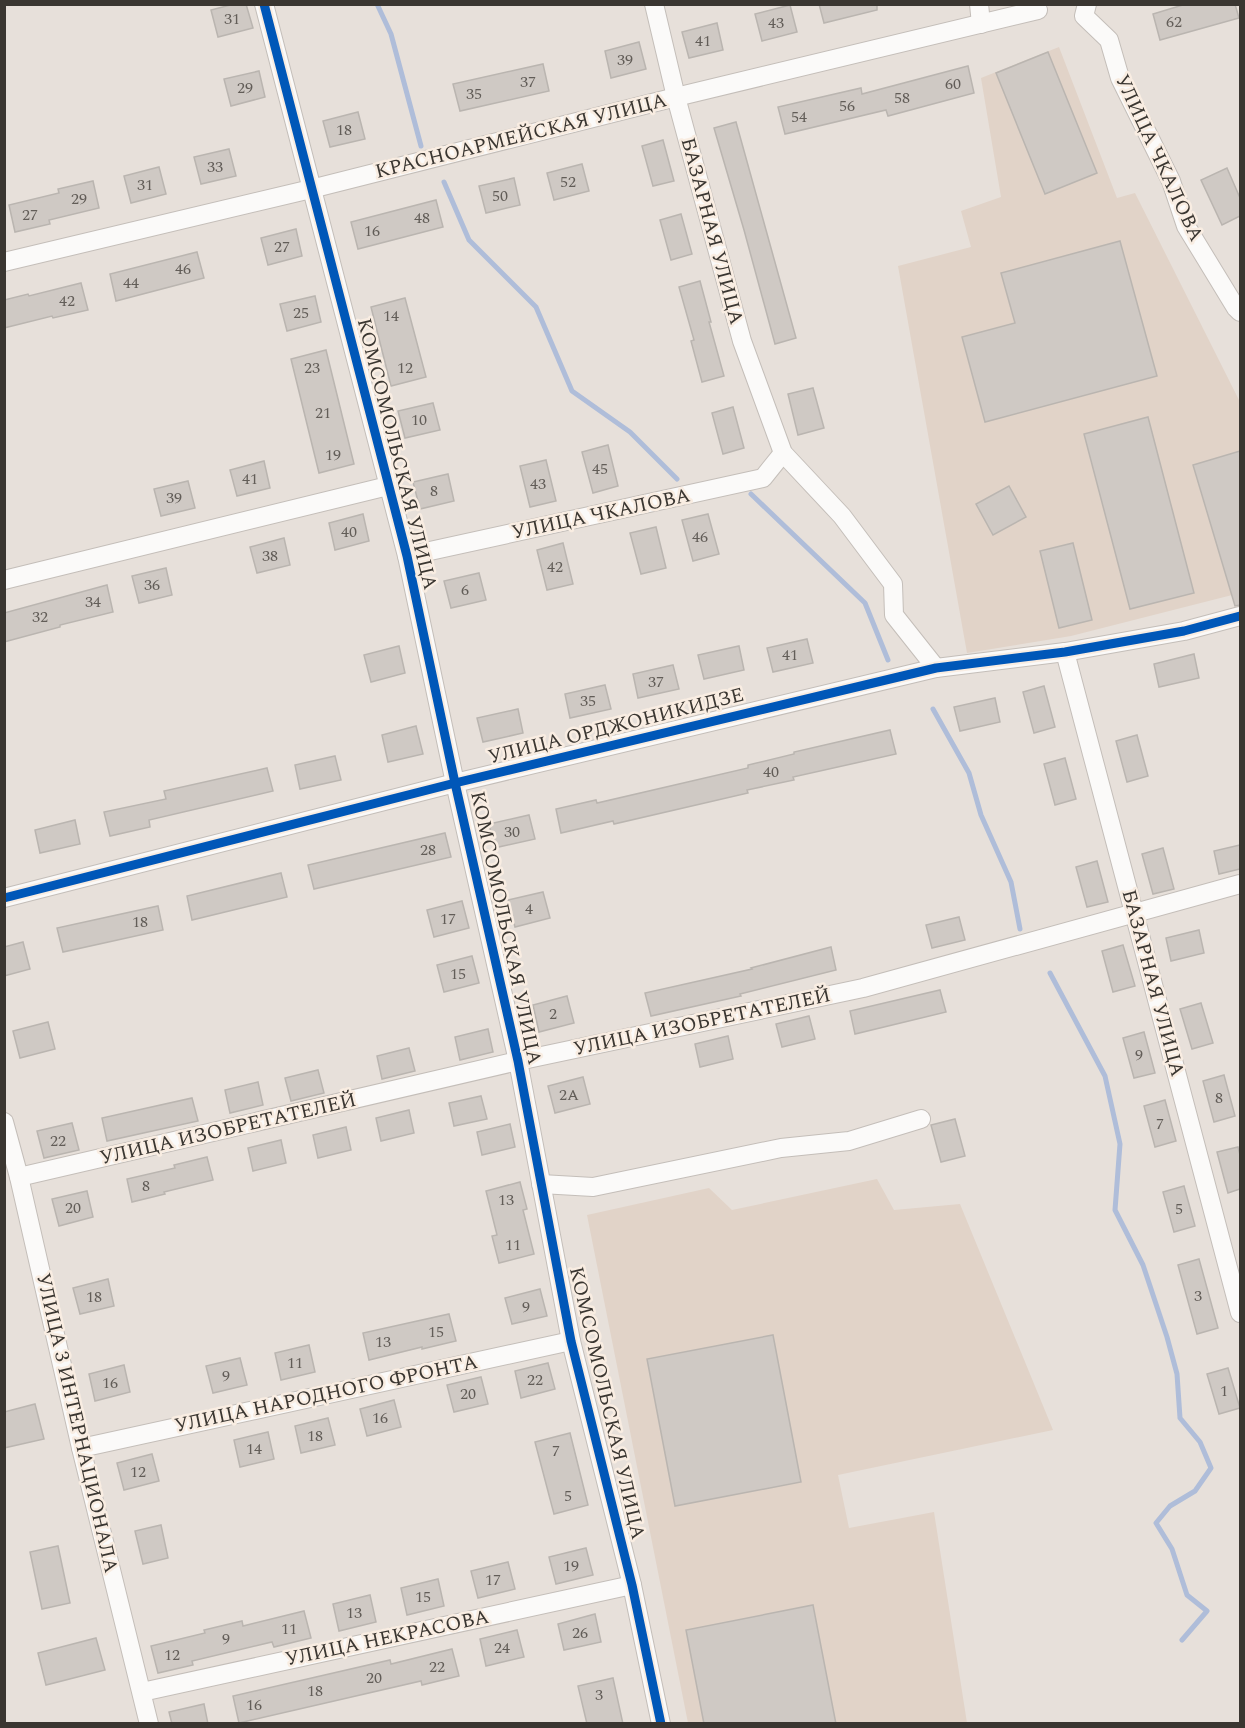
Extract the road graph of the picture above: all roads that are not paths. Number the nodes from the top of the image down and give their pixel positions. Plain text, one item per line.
1 (264, 4) edge
2 (654, 4) edge
3 (979, 4) edge
4 (1087, 4) edge
5 (1038, 10) dead end
6 (981, 24) junction
7 (676, 97) junction
8 (311, 189) junction
9 (4, 262) edge
10 (1240, 312) edge
11 (783, 453) junction
12 (388, 486) junction
13 (407, 556) junction
14 (4, 580) edge
15 (1240, 616) edge
16 (1065, 652) junction
17 (936, 668) junction
18 (455, 783) junction
19 (1240, 884) edge
20 (4, 898) edge
21 (1135, 914) junction
22 (518, 1061) junction
23 (921, 1119) dead end
24 (4, 1122) edge
25 (19, 1177) junction
26 (541, 1185) junction
27 (1240, 1313) edge
28 (571, 1341) junction
29 (81, 1448) junction
30 (632, 1585) junction
31 (142, 1692) junction
32 (149, 1724) edge
33 (661, 1724) edge

1 - 8 street, КОМСОМОЛЬСКАЯ УЛИЦА
2 - 7 street, БАЗАРНАЯ УЛИЦА
3 - 6 street
4 - 10 street, УЛИЦА ЧКАЛОВА
5 - 6 street, КРАСНОАРМЕЙСКАЯ УЛИЦА
6 - 7 street, КРАСНОАРМЕЙСКАЯ УЛИЦА
7 - 8 street, КРАСНОАРМЕЙСКАЯ УЛИЦА
7 - 11 street, БАЗАРНАЯ УЛИЦА
8 - 9 street, КРАСНОАРМЕЙСКАЯ УЛИЦА
8 - 12 street, КОМСОМОЛЬСКАЯ УЛИЦА
11 - 13 street, УЛИЦА ЧКАЛОВА
11 - 17 street
12 - 13 street, КОМСОМОЛЬСКАЯ УЛИЦА
12 - 14 street
13 - 18 street, КОМСОМОЛЬСКАЯ УЛИЦА
15 - 16 street, УЛИЦА ОРДЖОНИКИДЗЕ
16 - 17 street, УЛИЦА ОРДЖОНИКИДЗЕ
16 - 21 street, БАЗАРНАЯ УЛИЦА
17 - 18 street, УЛИЦА ОРДЖОНИКИДЗЕ
18 - 20 street, УЛИЦА ОРДЖОНИКИДЗЕ
18 - 22 street, КОМСОМОЛЬСКАЯ УЛИЦА
19 - 21 street, УЛИЦА ИЗОБРЕТАТЕЛЕЙ
21 - 22 street, УЛИЦА ИЗОБРЕТАТЕЛЕЙ
21 - 27 street, БАЗАРНАЯ УЛИЦА
22 - 25 street, УЛИЦА ИЗОБРЕТАТЕЛЕЙ
22 - 26 street, КОМСОМОЛЬСКАЯ УЛИЦА
23 - 26 street
24 - 25 street, УЛИЦА 3 ИНТЕРНАЦИОНАЛА
25 - 29 street, УЛИЦА 3 ИНТЕРНАЦИОНАЛА
26 - 28 street, КОМСОМОЛЬСКАЯ УЛИЦА
28 - 29 street, УЛИЦА НАРОДНОГО ФРОНТА
28 - 30 street, КОМСОМОЛЬСКАЯ УЛИЦА
29 - 31 street, УЛИЦА 3 ИНТЕРНАЦИОНАЛА
30 - 31 street, УЛИЦА НЕКРАСОВА
30 - 33 street, КОМСОМОЛЬСКАЯ УЛИЦА
31 - 32 street, УЛИЦА 3 ИНТЕРНАЦИОНАЛА

